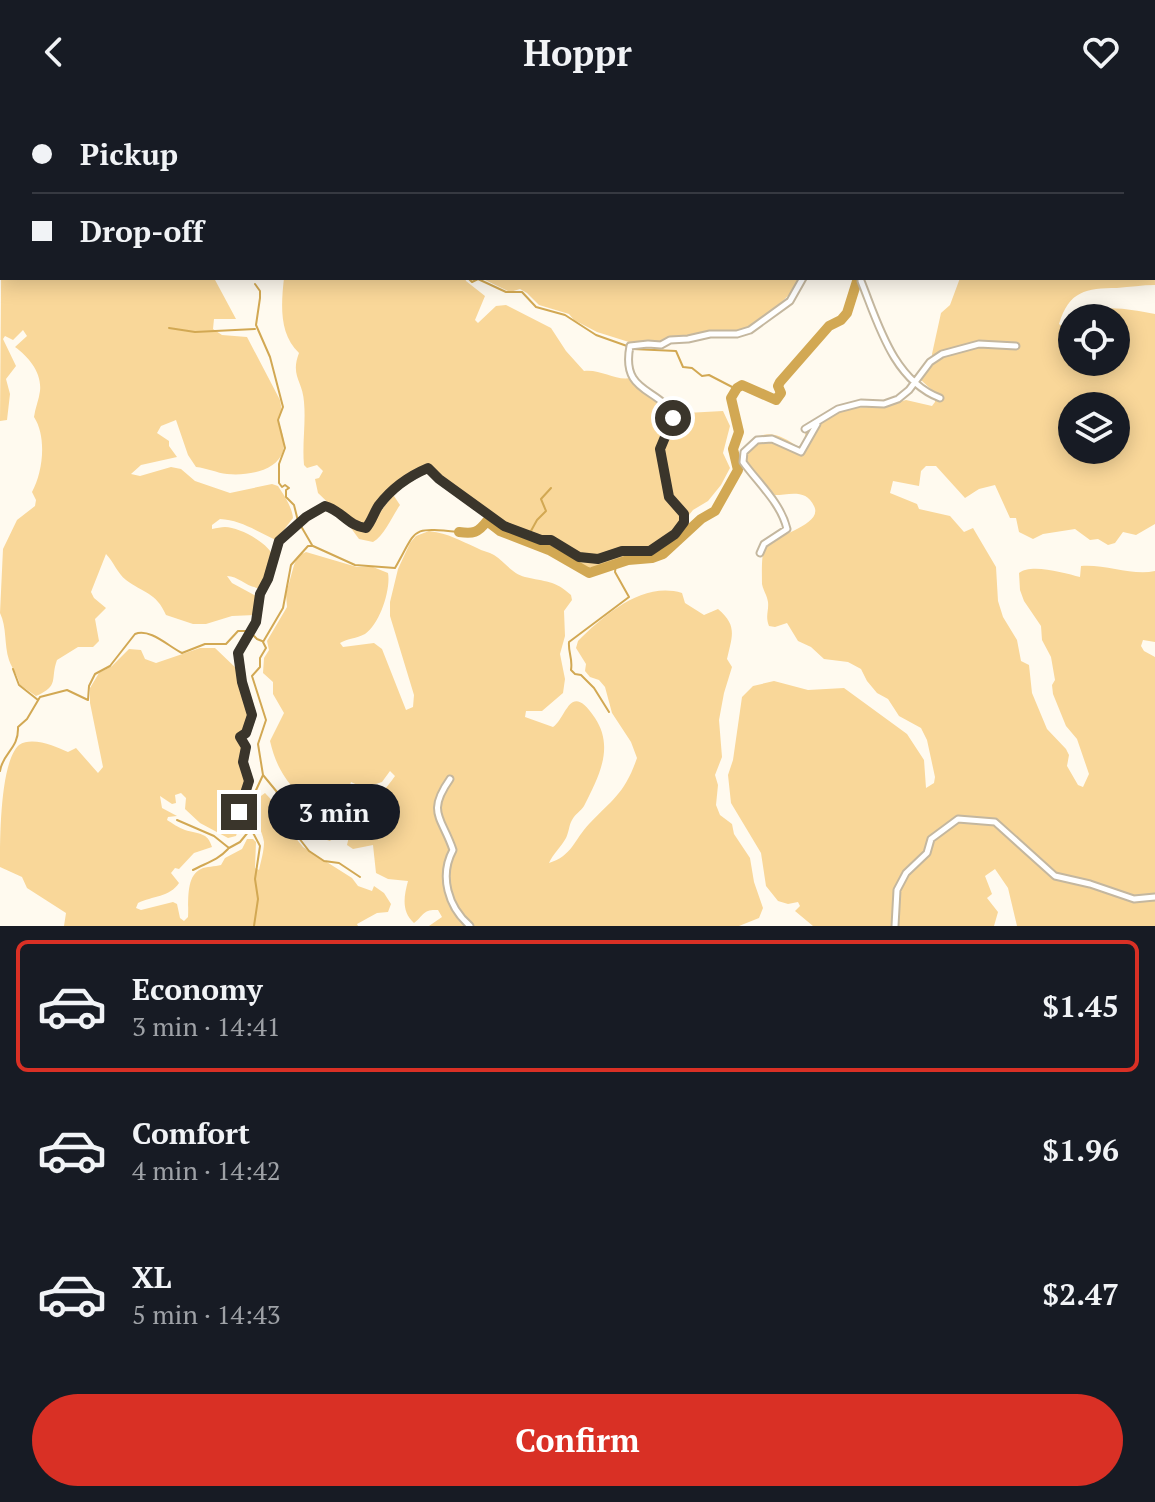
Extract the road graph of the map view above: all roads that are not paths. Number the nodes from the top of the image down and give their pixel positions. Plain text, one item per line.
1 (802, 280) edge
2 (861, 281) dead end
3 (1016, 346) dead end
4 (914, 383) junction
5 (940, 398) dead end
6 (817, 423) junction
7 (805, 429) dead end
8 (760, 553) dead end
9 (450, 779) dead end
10 (239, 812) dead end
11 (1155, 897) edge
12 (470, 926) edge
13 (895, 926) edge

1 - 10 street
2 - 4 street
3 - 4 street
4 - 5 street
4 - 6 street
6 - 7 street
6 - 8 street
9 - 12 street
11 - 13 street

